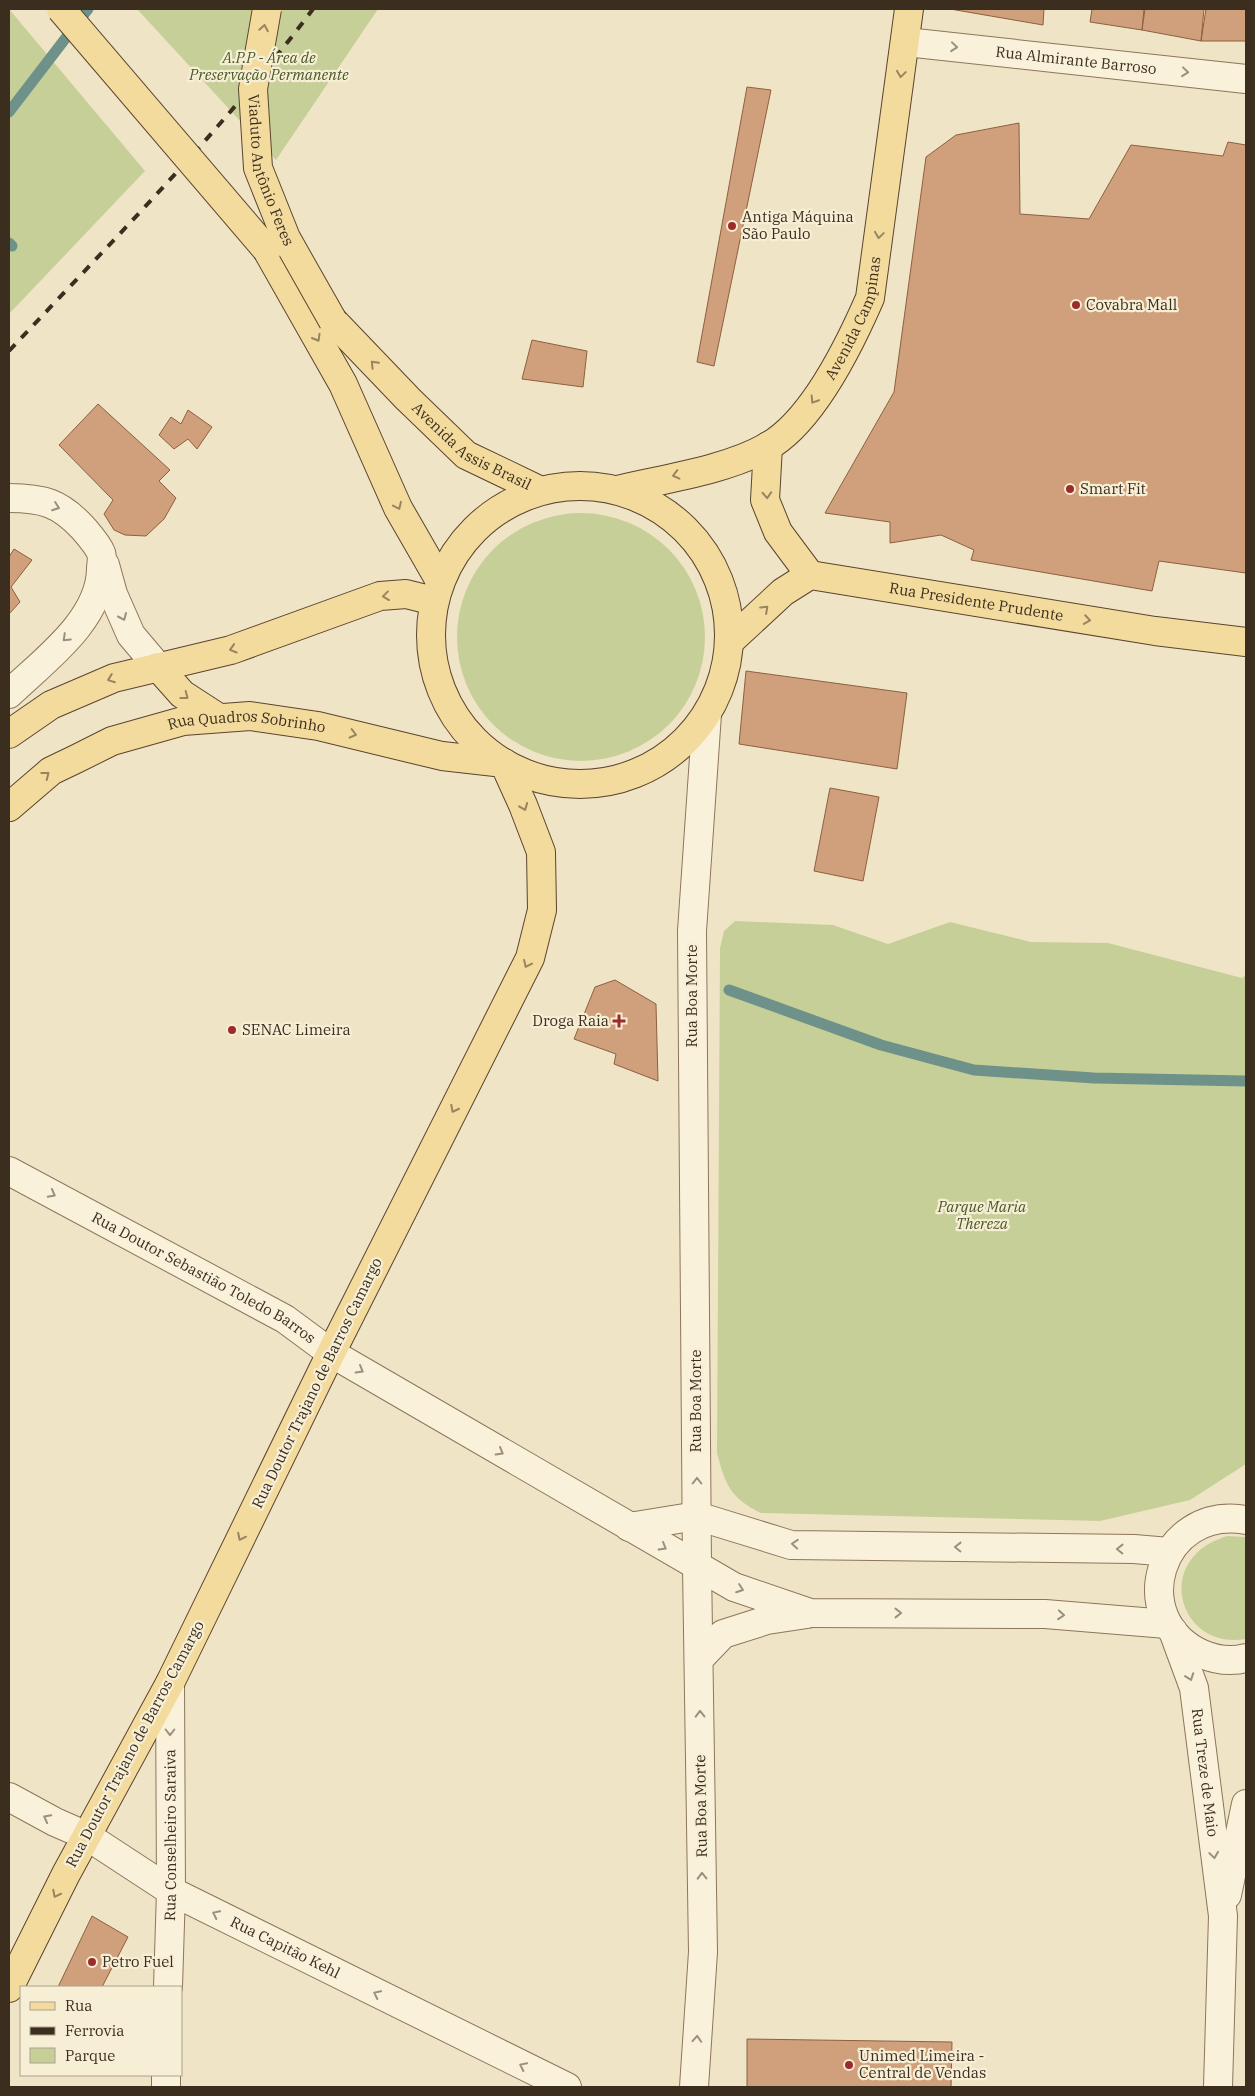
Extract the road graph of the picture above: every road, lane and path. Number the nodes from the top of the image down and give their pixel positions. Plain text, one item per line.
1 (61, 9) edge
2 (267, 9) edge
3 (909, 9) edge
4 (906, 42) junction
5 (1246, 79) edge
6 (267, 250) junction
7 (333, 321) junction
8 (408, 399) joint
9 (768, 446) junction
10 (539, 490) junction
11 (617, 490) junction
12 (9, 498) edge
13 (102, 554) junction
14 (810, 575) junction
15 (437, 591) junction
16 (729, 642) junction
17 (1246, 642) edge
18 (158, 667) junction
19 (9, 694) edge
20 (707, 714) junction
21 (219, 718) junction
22 (9, 734) edge
23 (504, 763) junction
24 (9, 806) edge
25 (9, 1171) edge
26 (331, 1353) junction
27 (1240, 1514) edge
28 (697, 1516) junction
29 (629, 1527) junction
30 (1169, 1552) junction
31 (697, 1567) junction
32 (810, 1613) junction
33 (1170, 1627) junction
34 (699, 1658) junction
35 (1246, 1658) edge
36 (170, 1683) junction
37 (9, 1798) edge
38 (1246, 1804) edge
39 (87, 1836) junction
40 (171, 1891) junction
41 (1223, 1916) junction
42 (168, 1986) edge
43 (9, 1988) edge
44 (567, 2087) edge
45 (694, 2087) edge
46 (1218, 2087) edge

1 - 6 main road, Viaduto Antônio Feres, bridge
7 -> 2 main road, Viaduto Antônio Feres, bridge
3 - 4 main road, Avenida Campinas
4 -> 5 street, Rua Almirante Barroso
4 -> 9 main road, Avenida Campinas
6 - 7 main road, Viaduto Antônio Feres, bridge
6 -> 15 main road, Viaduto Antônio Feres
8 -> 7 main road, Viaduto Antônio Feres
8 - 10 main road, Avenida Assis Brasil
9 -> 11 main road, Avenida Campinas
9 -> 14 main road
10 - 11 main road
10 - 15 main road
11 - 16 main road
12 -> 13 street
13 -> 18 street
13 -> 19 street
16 -> 14 main road
14 -> 17 main road, Rua Presidente Prudente
15 -> 18 main road
15 - 23 main road
16 - 20 main road
18 -> 21 main road
18 -> 22 main road
20 - 23 main road
28 -> 20 street, Rua Boa Morte
21 -> 23 main road, Rua Quadros Sobrinho
24 -> 21 main road, Rua Quadros Sobrinho
23 -> 26 main road, Rua Doutor Trajano de Barros Camargo
25 -> 26 street, Rua Doutor Sebastião Toledo Barros
26 -> 29 street, Rua Doutor Sebastião Toledo Barros
26 -> 36 main road, Rua Doutor Trajano de Barros Camargo
27 - 30 street
28 - 29 street
30 -> 28 street
28 - 31 street, Rua Boa Morte
29 -> 31 street, Rua Doutor Sebastião Toledo Barros
30 - 33 street, Rua Treze de Maio
31 -> 32 street, Rua Doutor Sebastião Toledo Barros
31 - 34 street, Rua Boa Morte
32 -> 33 street
32 - 34 street
33 - 35 street
33 -> 41 street, Rua Treze de Maio
45 -> 34 street, Rua Boa Morte
36 - 39 main road, Rua Doutor Trajano de Barros Camargo
36 -> 40 street, Rua Conselheiro Saraiva
39 -> 37 street, Rua Capitão Kehl
38 - 41 street, Rua Treze de Maio
39 - 40 street, Rua Capitão Kehl
39 -> 43 main road, Rua Doutor Trajano de Barros Camargo
40 - 42 street, Rua Conselheiro Saraiva
44 -> 40 street, Rua Capitão Kehl
41 - 46 street, Rua Treze de Maio

